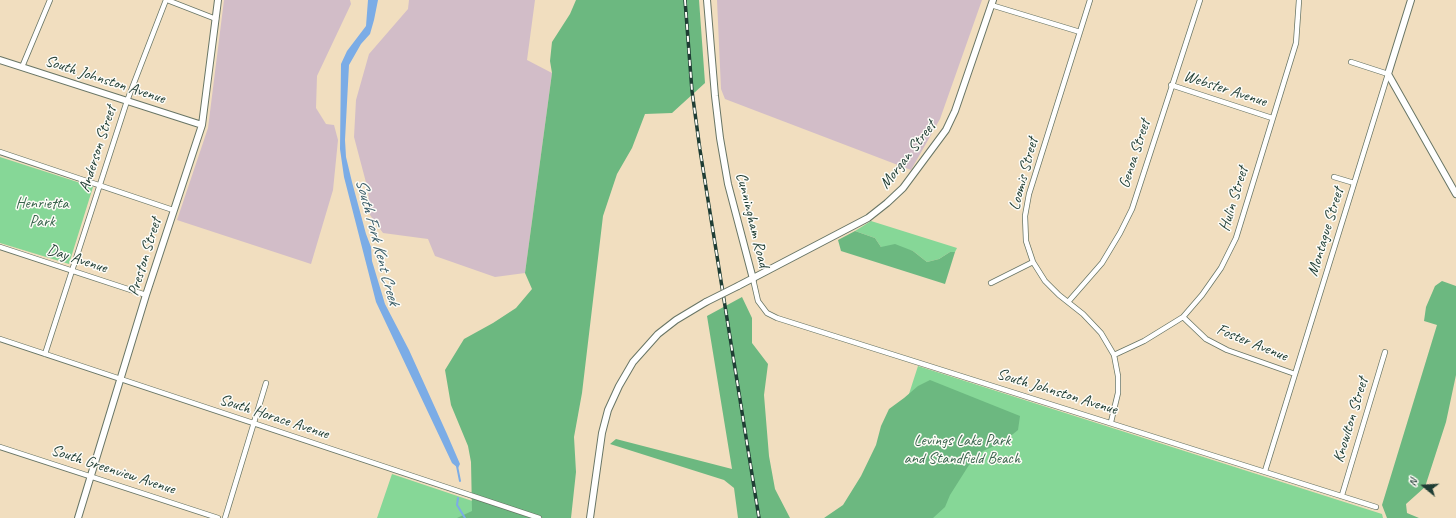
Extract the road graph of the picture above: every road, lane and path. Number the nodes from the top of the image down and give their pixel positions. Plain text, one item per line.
1 (50, 0) edge
2 (167, 0) edge
3 (218, 0) edge
4 (707, 0) edge
5 (1090, 0) edge
6 (1200, 0) edge
7 (1299, 0) edge
8 (1411, 0) edge
9 (992, 2) edge
10 (216, 19) junction
11 (1080, 32) junction
12 (0, 60) edge
13 (1351, 62) dead end
14 (22, 67) junction
15 (1388, 74) junction
16 (1171, 85) junction
17 (127, 101) junction
18 (1272, 118) junction
19 (202, 125) junction
20 (0, 152) edge
21 (1334, 177) dead end
22 (1354, 183) junction
23 (99, 185) junction
24 (1456, 194) edge
25 (173, 210) junction
26 (0, 247) edge
27 (1033, 262) junction
28 (73, 271) junction
29 (753, 279) junction
30 (991, 283) dead end
31 (146, 295) junction
32 (1068, 302) junction
33 (1183, 317) junction
34 (0, 339) edge
35 (1385, 352) dead end
36 (45, 354) junction
37 (1114, 355) junction
38 (1295, 374) junction
39 (121, 379) junction
40 (266, 383) dead end
41 (1111, 422) junction
42 (254, 424) junction
43 (0, 447) edge
44 (1265, 471) junction
45 (90, 476) junction
46 (1342, 495) junction
47 (1376, 507) dead end
48 (78, 518) edge
49 (218, 518) edge
50 (225, 518) edge
51 (539, 518) edge
52 (590, 518) edge

1 - 14 street
2 - 10 street
2 - 17 street, Anderson Street
3 - 10 street, Preston Street
4 - 29 street, Cunningham Road
5 - 11 street, Loomis Street
6 - 16 street, Genoa Street
7 - 18 street, Hulin Street
8 - 15 street, Montague Street
9 - 11 street
9 - 29 street, Morgan Street
10 - 19 street, Preston Street
11 - 27 street, Loomis Street
12 - 14 street, South Johnston Avenue
13 - 15 street
14 - 17 street, South Johnston Avenue
15 - 22 street, Montague Street
15 - 24 street
16 - 18 street, Webster Avenue
16 - 32 street, Genoa Street
17 - 19 street, South Johnston Avenue
17 - 23 street, Anderson Street
18 - 33 street, Hulin Street
19 - 25 street, Preston Street
20 - 23 street
21 - 22 street
22 - 38 street, Montague Street
23 - 25 street
23 - 28 street, Anderson Street
25 - 31 street, Preston Street
26 - 28 street, Day Avenue
27 - 30 street
27 - 32 street, Loomis Street
28 - 31 street, Day Avenue
28 - 36 street, Anderson Street
29 - 41 street, South Johnston Avenue
29 - 52 street, Cunningham Road, bridge
31 - 39 street, Preston Street
32 - 37 street, Loomis Street
33 - 37 street, Hulin Street
33 - 38 street, Foster Avenue
34 - 36 street, South Horace Avenue
35 - 46 street, Knowlton Street
36 - 39 street, South Horace Avenue
37 - 41 street, Loomis Street
38 - 44 street, Montague Street
39 - 42 street, South Horace Avenue
39 - 45 street, Preston Street
40 - 42 street
41 - 44 street, South Johnston Avenue
42 - 50 street
42 - 51 street, South Horace Avenue
43 - 45 street, South Greenview Avenue
44 - 46 street, South Johnston Avenue
45 - 48 street, Preston Street
45 - 49 street, South Greenview Avenue
46 - 47 street, South Johnston Avenue

